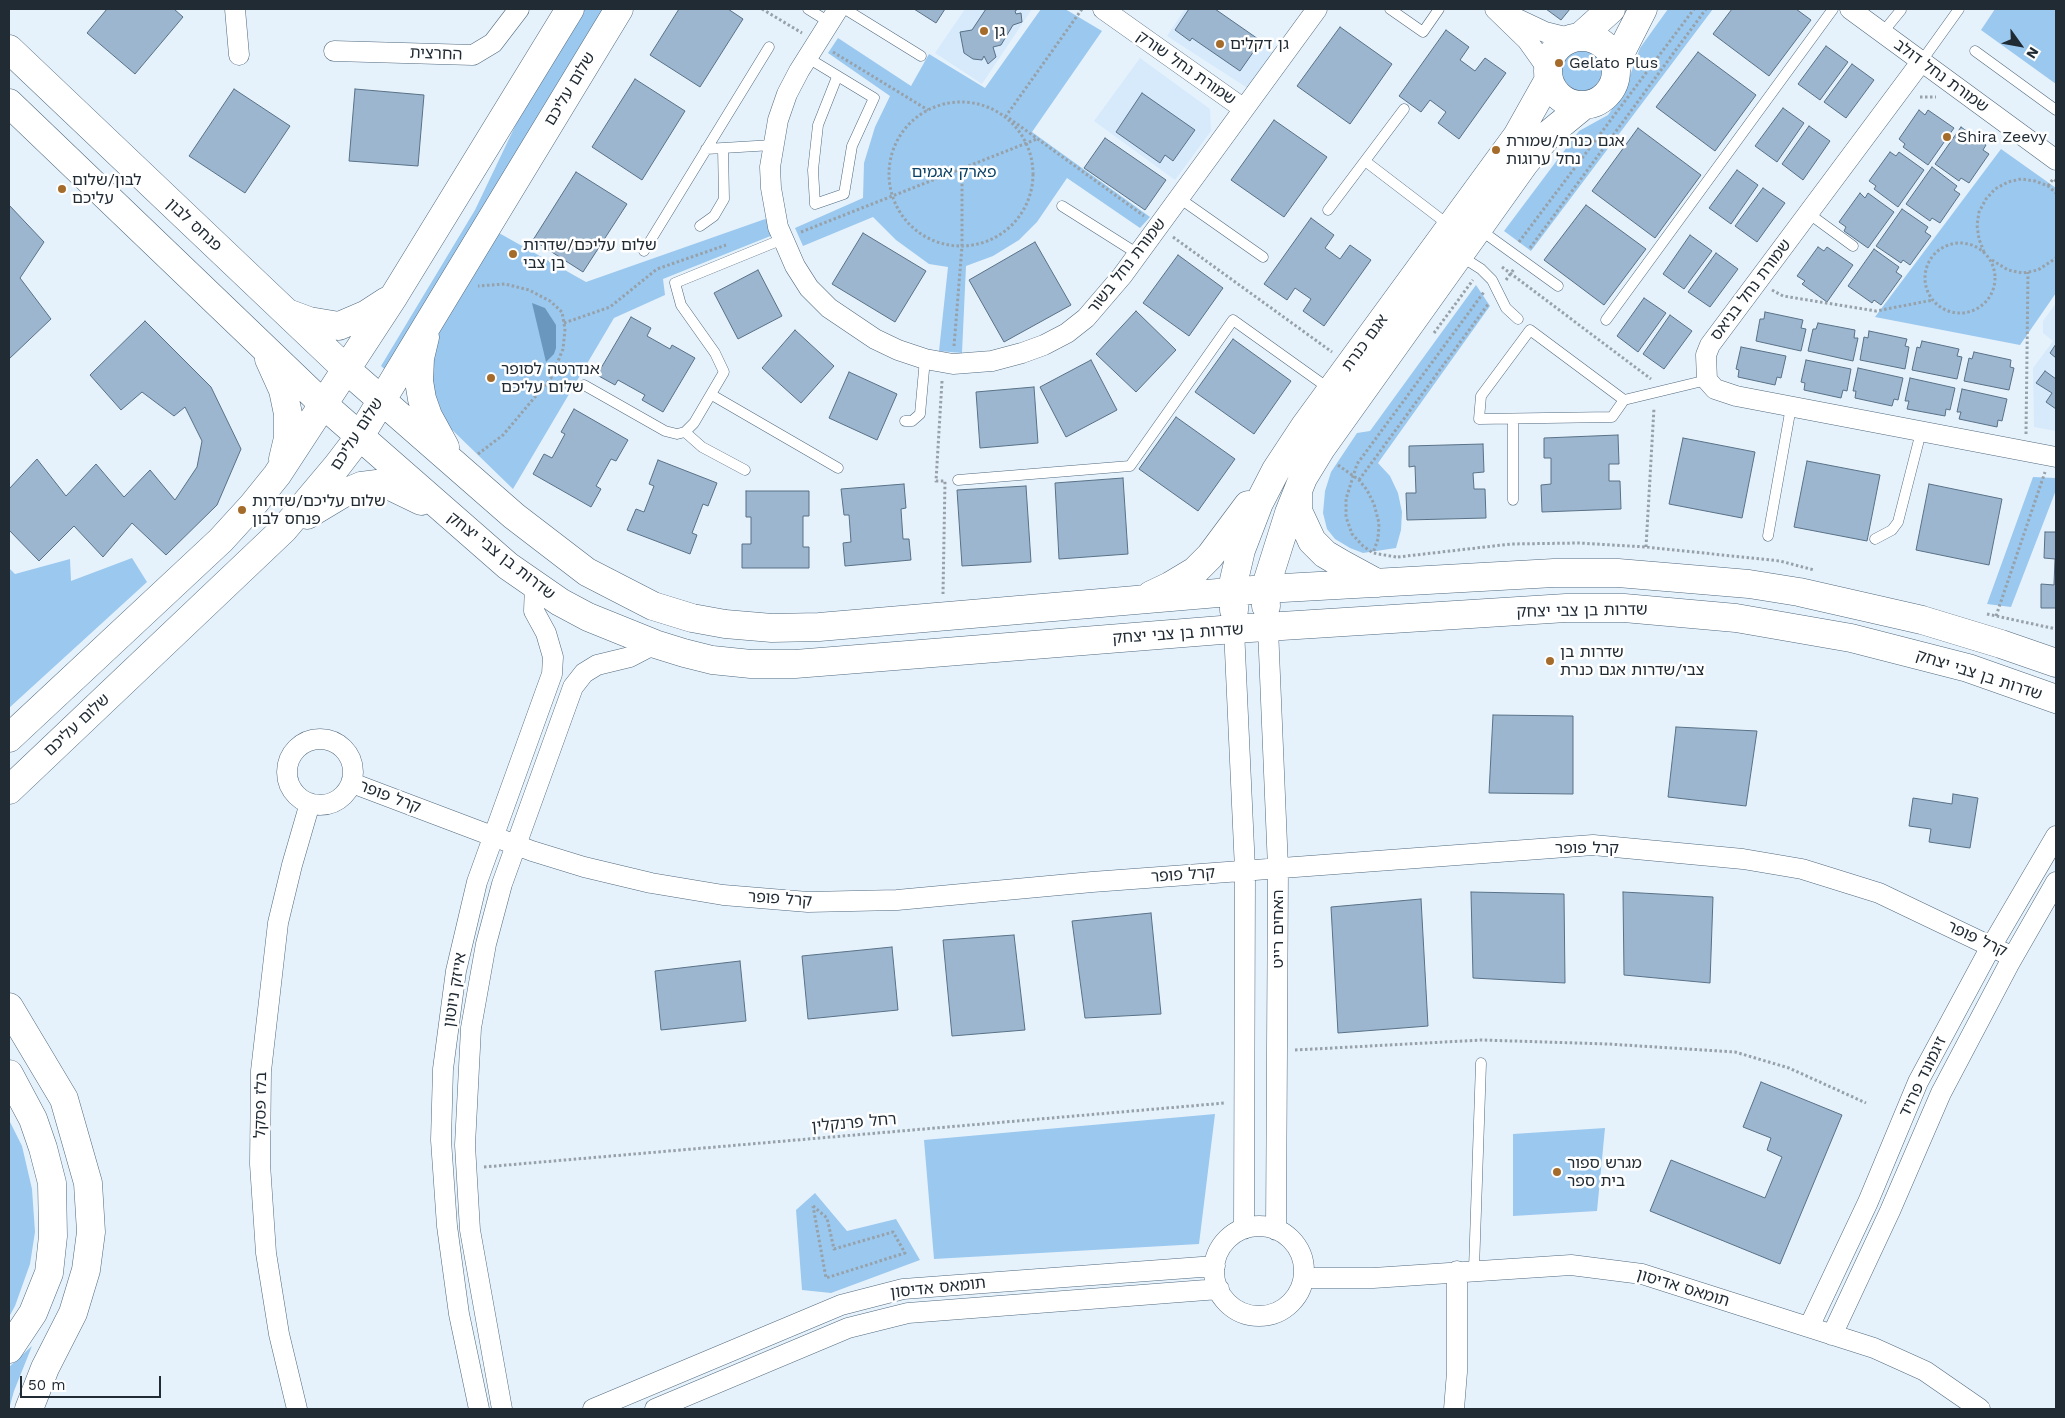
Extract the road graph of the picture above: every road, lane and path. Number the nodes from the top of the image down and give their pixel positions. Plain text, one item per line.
1 (235, 9) edge
2 (519, 9) edge
3 (570, 9) edge
4 (618, 9) edge
5 (762, 9) edge
6 (808, 9) edge
7 (845, 9) edge
8 (1082, 9) edge
9 (1103, 9) edge
10 (1317, 9) edge
11 (1390, 9) edge
12 (1439, 9) edge
13 (1497, 9) edge
14 (1611, 9) edge
15 (1643, 9) edge
16 (1694, 9) edge
17 (1706, 9) edge
18 (1834, 9) edge
19 (1850, 9) edge
20 (1959, 9) edge
21 (1902, 10) edge
22 (834, 16) edge
23 (1883, 32) junction
24 (1576, 38) junction
25 (769, 47) dead end
26 (9, 49) edge
27 (812, 50) junction
28 (334, 51) dead end
29 (1975, 51) dead end
30 (239, 55) dead end
31 (920, 56) dead end
32 (1921, 62) junction
33 (1615, 64) junction
34 (1549, 75) junction
35 (837, 76) junction
36 (1914, 97) dead end
37 (1938, 98) dead end
38 (9, 103) edge
39 (1583, 106) junction
40 (1244, 109) junction
41 (1404, 109) dead end
42 (929, 110) junction
43 (2056, 110) edge
44 (1006, 116) junction
45 (1038, 139) junction
46 (1027, 143) junction
47 (772, 145) junction
48 (724, 148) junction
49 (706, 150) junction
50 (1365, 161) junction
51 (962, 169) junction
52 (2053, 174) edge
53 (2048, 186) junction
54 (2056, 193) edge
55 (893, 196) junction
56 (1179, 198) junction
57 (1062, 206) dead end
58 (1328, 210) dead end
59 (1808, 213) junction
60 (700, 226) dead end
61 (1451, 226) junction
62 (1158, 227) junction
63 (1478, 228) junction
64 (782, 239) junction
65 (962, 246) junction
66 (1853, 246) dead end
67 (644, 251) dead end
68 (1512, 252) junction
69 (1985, 252) junction
70 (1138, 254) junction
71 (1263, 257) dead end
72 (2056, 258) edge
73 (1522, 259) junction
74 (1470, 262) junction
75 (1495, 262) dead end
76 (1501, 267) junction
77 (2028, 272) junction
78 (1510, 275) junction
79 (1492, 280) junction
80 (1769, 284) junction
81 (1558, 286) dead end
82 (448, 290) junction
83 (1498, 291) junction
84 (394, 296) junction
85 (1933, 300) junction
86 (286, 312) junction
87 (1518, 319) dead end
88 (1606, 320) dead end
89 (429, 321) junction
90 (1429, 339) dead end
91 (265, 348) junction
92 (940, 362) junction
93 (1350, 365) junction
94 (347, 370) junction
95 (1707, 380) junction
96 (584, 385) dead end
97 (1331, 390) junction
98 (1654, 392) junction
99 (712, 395) junction
100 (380, 399) junction
101 (1624, 400) junction
102 (324, 405) junction
103 (1791, 407) junction
104 (1513, 419) junction
105 (905, 422) dead end
106 (685, 432) junction
107 (1921, 432) junction
108 (360, 436) junction
109 (1288, 450) junction
110 (2025, 453) junction
111 (2053, 457) edge
112 (1332, 461) dead end
113 (457, 464) junction
114 (838, 468) dead end
115 (745, 470) dead end
116 (277, 475) junction
117 (1354, 476) junction
118 (958, 480) dead end
119 (1359, 480) junction
120 (1298, 491) junction
121 (1513, 500) dead end
122 (450, 516) junction
123 (284, 529) junction
124 (1768, 536) dead end
125 (1875, 539) dead end
126 (1373, 553) junction
127 (1396, 557) junction
128 (1374, 570) junction
129 (535, 586) junction
130 (1265, 589) junction
131 (1233, 593) junction
132 (1138, 601) junction
133 (943, 617) junction
134 (1268, 628) junction
135 (1234, 630) junction
136 (2056, 630) edge
137 (655, 644) junction
138 (2053, 661) edge
139 (2056, 699) edge
140 (9, 738) edge
141 (352, 783) junction
142 (9, 790) edge
143 (310, 803) junction
144 (493, 836) junction
145 (2056, 836) edge
146 (516, 844) junction
147 (1278, 868) junction
148 (1245, 870) junction
149 (2056, 882) edge
150 (1991, 947) junction
151 (2013, 957) junction
152 (9, 1007) edge
153 (1277, 1051) junction
154 (1480, 1063) dead end
155 (9, 1074) edge
156 (1244, 1102) junction
157 (1866, 1103) dead end
158 (466, 1169) junction
159 (813, 1206) joint
160 (1244, 1230) junction
161 (1276, 1230) junction
162 (1215, 1266) junction
163 (1466, 1270) junction
164 (1304, 1278) junction
165 (1219, 1289) junction
166 (1809, 1327) junction
167 (1832, 1335) junction
168 (9, 1349) edge
169 (29, 1409) edge
170 (298, 1409) edge
171 (479, 1409) edge
172 (502, 1409) edge
173 (593, 1409) edge
174 (655, 1409) edge
175 (1454, 1409) edge
176 (1980, 1409) edge

1 - 30 street
2 - 28 street, החרצית
3 - 84 main road
4 - 82 main road, שלום עליכם
5 - 27 path
6 - 22 lane
7 - 31 lane
8 - 44 path
9 - 40 street, שמורת נחל שורק
10 - 40 street, שמורת נחל בשור
11 - 12 lane
13 - 24 street
13 - 34 street
14 - 24 main road
15 - 33 main road
16 - 68 path
17 - 73 path
18 - 88 lane
19 - 23 street, שמורת נחל דולב
20 - 32 lane
21 - 23 lane
22 - 27 street, שמורת נחל בשור
23 - 32 street, שמורת נחל דולב
24 - 33 main road
24 - 34 main road
25 - 49 lane
26 - 86 main road, פנחס לבון
27 - 35 lane
27 - 42 path
27 - 47 street, שמורת נחל בשור
29 - 43 lane
32 - 52 street, שמורת נחל דולב
32 - 59 street, שמורת נחל בניאס
33 - 39 main road
34 - 39 main road
34 - 61 main road, אגם כנרת
35 - 35 lane
36 - 37 path
38 - 91 main road
39 - 63 main road, אגם כנרת
40 - 56 street, שמורת נחל בשור
41 - 50 lane
42 - 44 path
42 - 55 path
44 - 45 path
44 - 46 path
45 - 46 path
45 - 62 path
46 - 51 path
46 - 65 path
47 - 48 lane
47 - 64 street, שמורת נחל בשור
48 - 49 lane
48 - 60 lane
49 - 67 lane
50 - 58 lane
50 - 61 lane
51 - 55 path
51 - 65 path
52 - 53 path
53 - 54 path
53 - 69 path
55 - 64 path
55 - 65 path
56 - 62 street, שמורת נחל בשור
56 - 71 lane
57 - 70 lane
59 - 66 lane
59 - 80 street, שמורת נחל בניאס
61 - 93 main road, אגם כנרת
62 - 70 street, שמורת נחל בשור
62 - 93 path
63 - 68 lane
63 - 74 main road, אגם כנרת
64 - 92 street, שמורת נחל בשור
64 - 99 lane
65 - 92 path
68 - 73 lane
68 - 76 path
69 - 77 path
69 - 85 path
69 - 85 path
70 - 92 street, שמורת נחל בשור
72 - 77 path
73 - 78 path
73 - 81 lane
74 - 79 lane
74 - 90 path
74 - 120 main road, אגם כנרת
75 - 76 path
76 - 78 path
76 - 79 path
77 - 110 path
78 - 83 path
78 - 98 path
79 - 83 lane
79 - 117 path
80 - 85 path
80 - 95 street, שמורת נחל בניאס
82 - 89 main road, שלום עליכם
82 - 113 path
83 - 87 lane
83 - 119 path
84 - 86 main road
84 - 94 main road
86 - 94 main road, פנחס לבון
89 - 100 main road, שלום עליכם
89 - 113 main road
91 - 102 main road
91 - 116 main road
92 - 105 lane
92 - 133 path
93 - 97 main road, אגם כנרת
94 - 100 main road, פנחס לבון
94 - 102 main road
95 - 98 lane
95 - 103 street
96 - 106 lane
97 - 109 main road, אגם כנרת
97 - 118 lane
98 - 101 lane
98 - 127 path
99 - 106 lane
99 - 114 lane
100 - 108 main road, שלום עליכם
100 - 113 main road
101 - 104 lane
101 - 104 lane
102 - 108 main road
102 - 116 main road
103 - 107 street
103 - 124 lane
104 - 121 lane
106 - 115 lane
107 - 110 street
107 - 125 lane
108 - 122 main road, שדרות בן צבי יצחק
108 - 123 main road, שלום עליכם
109 - 131 main road, אגם כנרת
109 - 132 main road
110 - 111 street
111 - 136 path
112 - 117 path
113 - 133 main road
116 - 140 main road
117 - 119 path
117 - 126 path
119 - 126 path
120 - 128 main road
120 - 130 main road, אגם כנרת
122 - 123 main road
122 - 129 main road, שדרות בן צבי יצחק
123 - 142 main road, שלום עליכם
126 - 127 path
127 - 128 path
128 - 130 main road
128 - 138 main road
129 - 137 main road, שדרות בן צבי יצחק
129 - 144 street, אייזק ניוטון
130 - 131 main road
130 - 134 main road, אגם כנרת
131 - 132 main road
131 - 135 main road, אגם כנרת
132 - 133 main road
134 - 135 main road, שדרות בן צבי יצחק
134 - 139 main road, שדרות בן צבי יצחק
134 - 147 street, האחים רייט
135 - 137 main road, שדרות בן צבי יצחק
135 - 148 street, האחים רייט
137 - 146 street, אייזק ניוטון
141 - 143 street
141 - 143 street
141 - 144 street, קרל פופר
143 - 170 street, בלז פסקל
144 - 146 street, קרל פופר
144 - 171 street, אייזק ניוטון
145 - 150 street, זיגמונד פרויד
146 - 148 street, קרל פופר
146 - 158 street, אייזק ניוטון
147 - 148 street, קרל פופר
147 - 150 street, קרל פופר
147 - 153 street, האחים רייט
148 - 156 street, האחים רייט
149 - 151 street, זיגמונד פרויד
150 - 151 street, קרל פופר
150 - 166 street, זיגמונד פרויד
151 - 167 street, זיגמונד פרויד
152 - 169 main road
153 - 157 path
153 - 161 street, האחים רייט
154 - 163 lane
155 - 168 main road
156 - 158 path, רחל פרנקלין
156 - 160 street, האחים רייט
158 - 172 street, אייזק ניוטון
159 - 159 path
160 - 161 street
160 - 162 street
161 - 164 street
162 - 165 street
162 - 173 street, תומאס אדיסון
163 - 164 street, תומאס אדיסון
163 - 166 street, תומאס אדיסון
163 - 175 street
164 - 165 street
165 - 174 street, תומאס אדיסון
166 - 167 street, תומאס אדיסון
167 - 176 street, תומאס אדיסון

